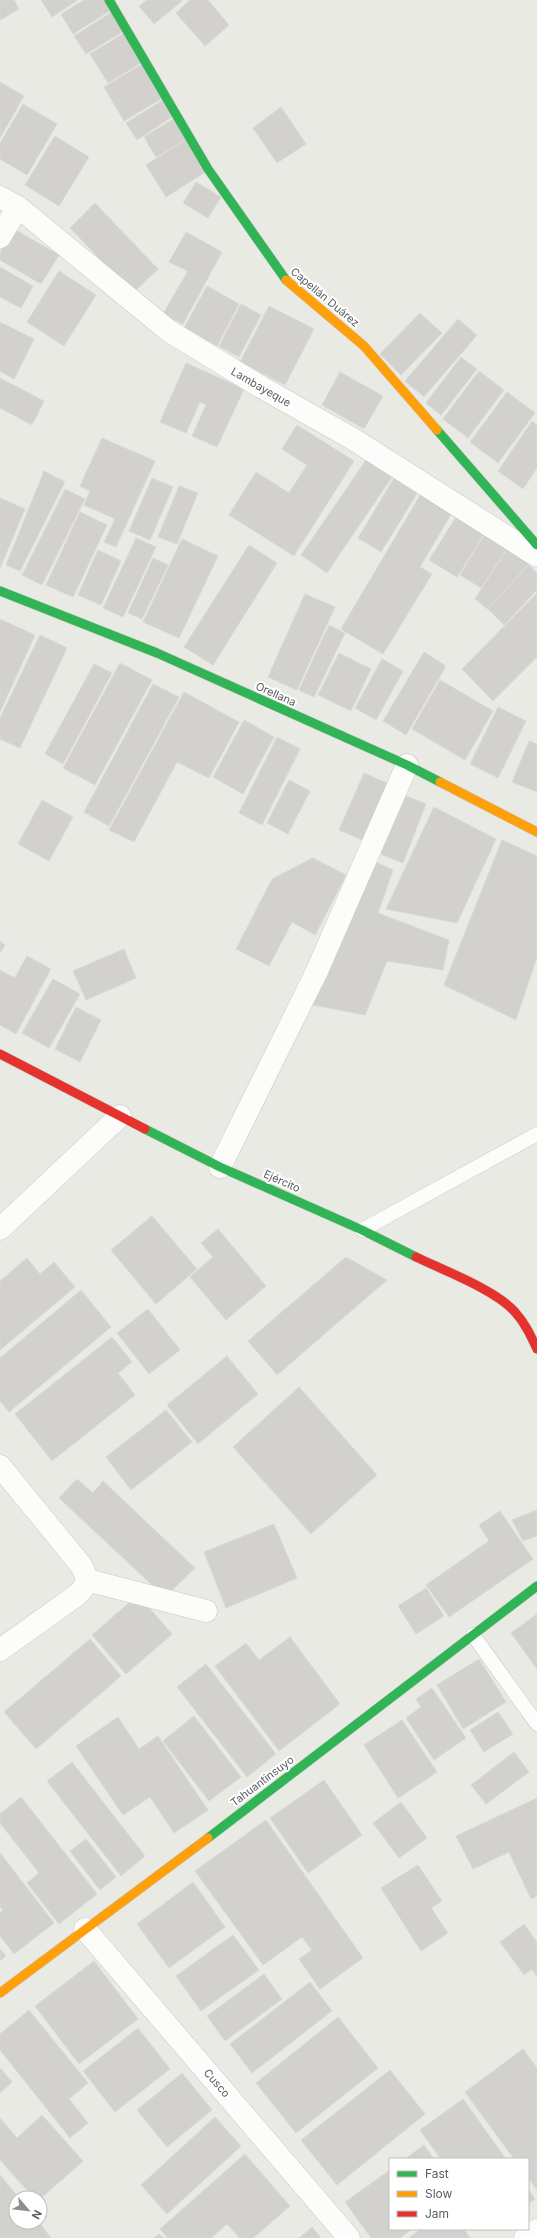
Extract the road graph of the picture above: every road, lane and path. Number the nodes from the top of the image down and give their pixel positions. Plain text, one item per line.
1 (109, 0) edge
2 (9, 202) edge
3 (0, 237) edge
4 (537, 545) edge
5 (537, 556) edge
6 (0, 591) edge
7 (407, 764) junction
8 (537, 832) edge
9 (0, 1054) edge
10 (120, 1116) junction
11 (537, 1134) edge
12 (220, 1166) junction
13 (0, 1229) edge
14 (362, 1230) junction
15 (537, 1349) edge
16 (0, 1466) edge
17 (87, 1580) junction
18 (537, 1586) edge
19 (206, 1611) dead end
20 (473, 1635) junction
21 (0, 1650) edge
22 (537, 1724) edge
23 (85, 1929) junction
24 (0, 1993) edge
25 (537, 2230) edge
26 (350, 2238) edge
27 (525, 2238) edge

1 - 4 street, Capellán Duárez
2 - 3 street
2 - 5 street, Lambayeque
6 - 7 street, Orellana
7 - 8 street, Orellana
7 - 12 street
9 - 10 street, Ejército
10 - 12 street, Ejército
10 - 13 street
11 - 14 lane
12 - 14 street, Ejército
14 - 15 street, Ejército
16 - 17 street
17 - 19 street
17 - 21 street
18 - 20 street, Tahuantinsuyo
20 - 22 lane
20 - 23 street, Tahuantinsuyo
23 - 24 street, Tahuantinsuyo
23 - 26 street, Cusco
25 - 27 street

